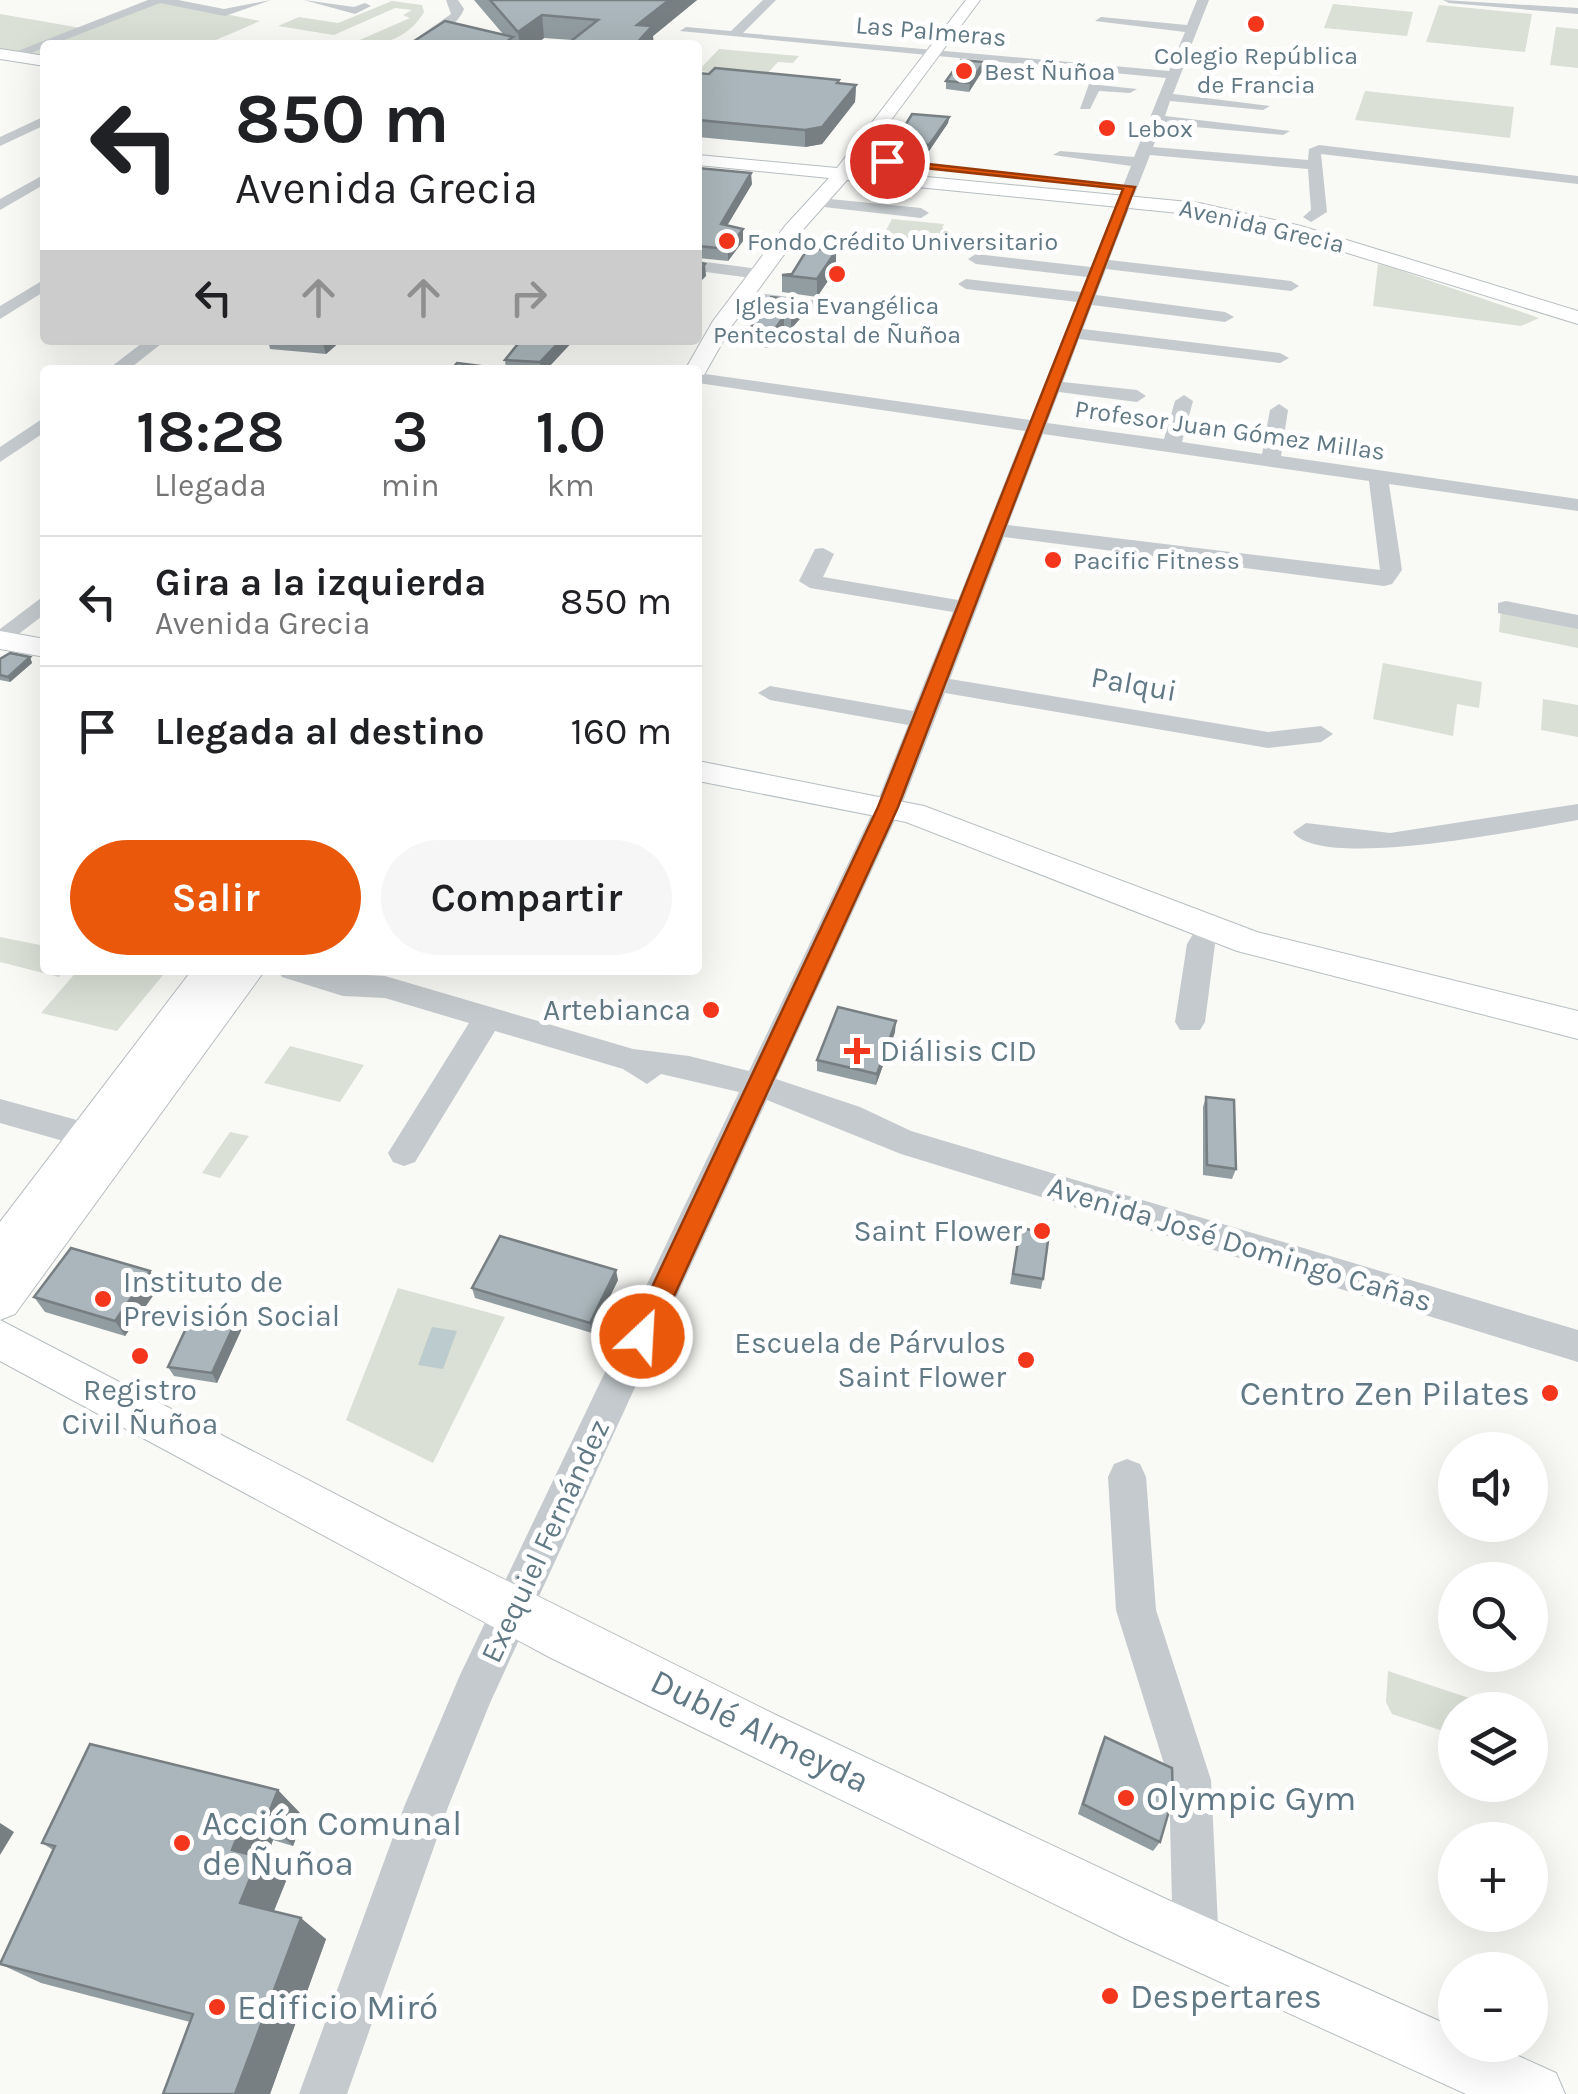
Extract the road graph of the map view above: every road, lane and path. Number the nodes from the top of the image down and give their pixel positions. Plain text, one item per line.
1 (160, 0) edge
2 (264, 0) edge
3 (310, 0) edge
4 (355, 0) edge
5 (434, 0) edge
6 (452, 0) edge
7 (770, 0) edge
8 (959, 0) edge
9 (972, 0) edge
10 (1202, 0) edge
11 (1448, 0) edge
12 (1578, 11) edge
13 (1101, 22) dead end
14 (1191, 29) junction
15 (686, 31) dead end
16 (733, 36) junction
17 (54, 40) edge
18 (405, 40) edge
19 (420, 40) edge
20 (1016, 44) dead end
21 (40, 45) edge
22 (1180, 48) junction
23 (926, 53) junction
24 (4, 59) edge
25 (1007, 60) junction
26 (1059, 60) junction
27 (40, 62) edge
28 (1273, 62) dead end
29 (40, 72) edge
30 (999, 78) dead end
31 (1044, 82) dead end
32 (1169, 90) junction
33 (1085, 106) dead end
34 (40, 122) edge
35 (1283, 131) dead end
36 (0, 142) edge
37 (702, 143) edge
38 (1144, 150) junction
39 (1285, 150) dead end
40 (1060, 154) dead end
41 (1314, 158) junction
42 (702, 160) edge
43 (841, 165) junction
44 (1578, 180) edge
45 (40, 181) edge
46 (1128, 193) junction
47 (16, 196) junction
48 (40, 199) edge
49 (820, 203) junction
50 (0, 205) edge
51 (922, 213) dead end
52 (1311, 217) junction
53 (792, 230) junction
54 (976, 259) dead end
55 (702, 267) edge
56 (1100, 269) junction
57 (760, 274) junction
58 (966, 284) dead end
59 (1291, 286) dead end
60 (40, 290) edge
61 (743, 296) junction
62 (1578, 298) edge
63 (1088, 299) junction
64 (0, 314) edge
65 (890, 315) dead end
66 (1225, 316) dead end
67 (1578, 318) edge
68 (721, 326) junction
69 (1074, 333) junction
70 (702, 340) edge
71 (150, 345) edge
72 (697, 345) edge
73 (1280, 358) dead end
74 (123, 365) edge
75 (679, 365) edge
76 (699, 365) edge
77 (702, 379) edge
78 (1054, 386) junction
79 (1137, 396) dead end
80 (1184, 401) dead end
81 (1279, 410) dead end
82 (40, 427) edge
83 (1037, 428) junction
84 (1171, 447) junction
85 (0, 456) edge
86 (1271, 461) junction
87 (1378, 476) junction
88 (1578, 505) edge
89 (997, 530) junction
90 (824, 554) dead end
91 (40, 606) edge
92 (966, 608) junction
93 (1506, 608) dead end
94 (1578, 622) edge
95 (0, 640) edge
96 (40, 647) edge
97 (936, 684) junction
98 (770, 693) dead end
99 (922, 720) junction
100 (1321, 734) dead end
101 (702, 772) edge
102 (888, 807) junction
103 (1578, 812) edge
104 (1306, 832) dead end
105 (1211, 928) junction
106 (208, 975) edge
107 (243, 975) edge
108 (309, 975) edge
109 (366, 975) edge
110 (385, 987) junction
111 (488, 1018) junction
112 (1190, 1022) dead end
113 (1578, 1024) edge
114 (755, 1098) junction
115 (0, 1111) edge
116 (88, 1136) junction
117 (404, 1153) dead end
118 (0, 1254) edge
119 (0, 1301) edge
120 (0, 1339) edge
121 (1578, 1346) edge
122 (1126, 1477) dead end
123 (514, 1610) junction
124 (1196, 1946) junction
125 (323, 2094) edge
126 (1535, 2094) edge

1 - 2 street
1 - 17 street
3 - 4 street
5 - 18 street
6 - 19 street
7 - 16 street
8 - 23 main road
9 - 23 main road
10 - 14 street, Exequiel Fernández
11 - 12 street
13 - 14 street
14 - 22 street, Exequiel Fernández
15 - 16 street, Las Palmeras
16 - 23 street, Las Palmeras
20 - 25 street
21 - 24 street
22 - 28 street
22 - 32 street, Exequiel Fernández
23 - 25 street, Las Palmeras
23 - 43 main road
24 - 27 main road
24 - 29 main road
25 - 26 street, Las Palmeras
25 - 30 street
26 - 31 street
26 - 32 street, Las Palmeras
32 - 32 street
32 - 33 street
32 - 35 street
32 - 38 street, Exequiel Fernández
34 - 36 street
37 - 43 main road, Avenida Grecia
38 - 39 street
38 - 40 street
38 - 41 street
38 - 46 street, Exequiel Fernández
41 - 44 street
41 - 52 street
42 - 43 main road, Avenida Grecia
43 - 46 main road, Avenida Grecia
43 - 49 main road
43 - 53 main road
45 - 47 street
46 - 52 main road, Avenida Grecia
46 - 56 street, Exequiel Fernández
46 - 67 main road, Avenida Grecia
47 - 48 street
47 - 50 street
49 - 51 street
49 - 53 main road
52 - 62 main road, Avenida Grecia
53 - 57 main road
54 - 56 street
55 - 57 street
56 - 59 street
56 - 63 street, Exequiel Fernández
57 - 61 main road
58 - 63 street
60 - 64 street
61 - 65 street
61 - 68 main road
63 - 66 street
63 - 69 street, Exequiel Fernández
68 - 70 main road
68 - 76 main road
69 - 73 street
69 - 78 street, Exequiel Fernández
71 - 74 street
72 - 75 main road
77 - 83 street, Profesor Juan Gómez Millas
78 - 79 street
78 - 83 street, Exequiel Fernández
80 - 84 street
81 - 86 street
82 - 85 street
83 - 84 street, Profesor Juan Gómez Millas
83 - 89 street, Exequiel Fernández
84 - 86 street, Profesor Juan Gómez Millas
86 - 87 street, Profesor Juan Gómez Millas
87 - 88 street, Profesor Juan Gómez Millas
87 - 89 street
89 - 92 street, Exequiel Fernández
90 - 92 street
91 - 95 street
92 - 97 street, Exequiel Fernández
93 - 94 street
95 - 96 main road
97 - 99 street, Exequiel Fernández
97 - 100 street, Palqui
98 - 99 street
99 - 102 street, Exequiel Fernández
101 - 102 main road
102 - 105 main road
102 - 114 street, Exequiel Fernández
103 - 104 street
105 - 112 street
105 - 113 main road
106 - 116 main road
107 - 119 main road
108 - 110 street, Avenida José Domingo Cañas
109 - 110 street, Avenida José Domingo Cañas
110 - 111 street, Avenida José Domingo Cañas
111 - 114 street, Avenida José Domingo Cañas
111 - 117 street
114 - 121 street, Avenida José Domingo Cañas
114 - 123 street, Exequiel Fernández
115 - 116 street
116 - 118 main road
120 - 123 main road, Dublé Almeyda
122 - 124 street
123 - 124 main road, Dublé Almeyda
123 - 125 street, Exequiel Fernández
124 - 126 main road, Dublé Almeyda

